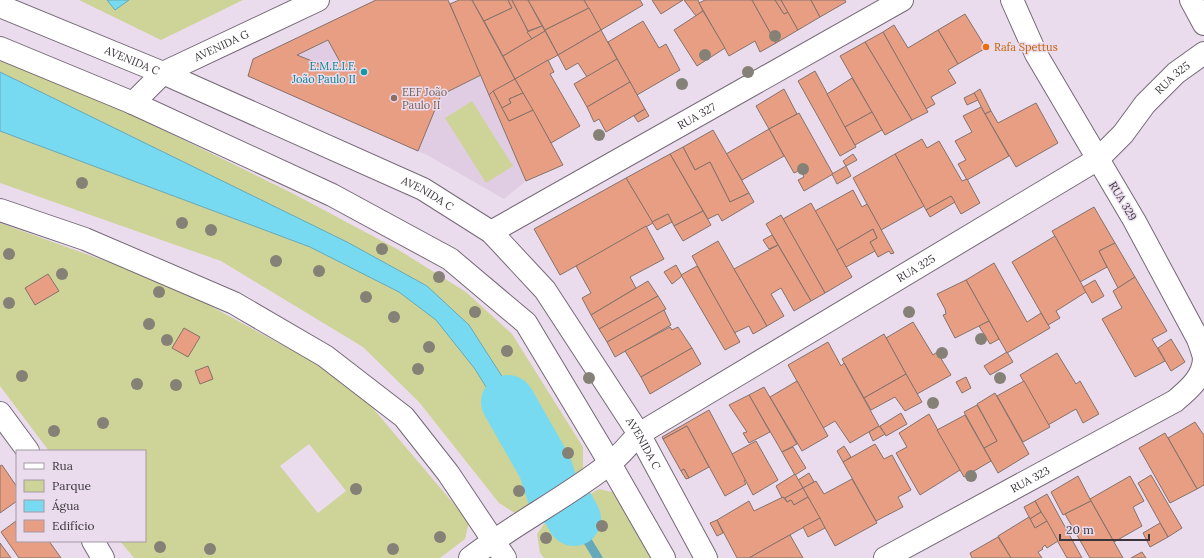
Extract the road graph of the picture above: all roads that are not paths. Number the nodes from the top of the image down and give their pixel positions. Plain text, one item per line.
1 (318, 0) edge
2 (902, 0) edge
3 (1012, 0) edge
4 (1191, 0) edge
5 (0, 6) edge
6 (1204, 24) edge
7 (0, 48) edge
8 (1204, 53) edge
9 (163, 73) junction
10 (133, 103) junction
11 (1098, 159) junction
12 (0, 210) edge
13 (491, 232) junction
14 (1175, 401) joint
15 (0, 413) edge
16 (639, 434) junction
17 (27, 450) edge
18 (610, 464) junction
19 (493, 540) junction
20 (94, 542) edge
21 (103, 558) edge
22 (470, 558) edge
23 (505, 558) edge
24 (664, 558) edge
25 (706, 558) edge
26 (885, 558) edge

1 - 9 street, AVENIDA G
2 - 13 street, RUA 327
3 - 11 street, RUA 329
4 - 6 street
5 - 9 street, AVENIDA C
7 - 10 street
8 - 11 street, RUA 325
9 - 10 street, AVENIDA G
9 - 13 street, AVENIDA C
10 - 18 street
11 - 14 street, RUA 329
11 - 16 street, RUA 325
12 - 19 street
13 - 16 street, AVENIDA C
14 - 26 street, RUA 323
15 - 17 street
16 - 18 street, RUA 325
16 - 25 street, AVENIDA C
18 - 19 street, RUA 325
18 - 24 street
19 - 22 street, RUA 325
19 - 23 street
20 - 21 street

